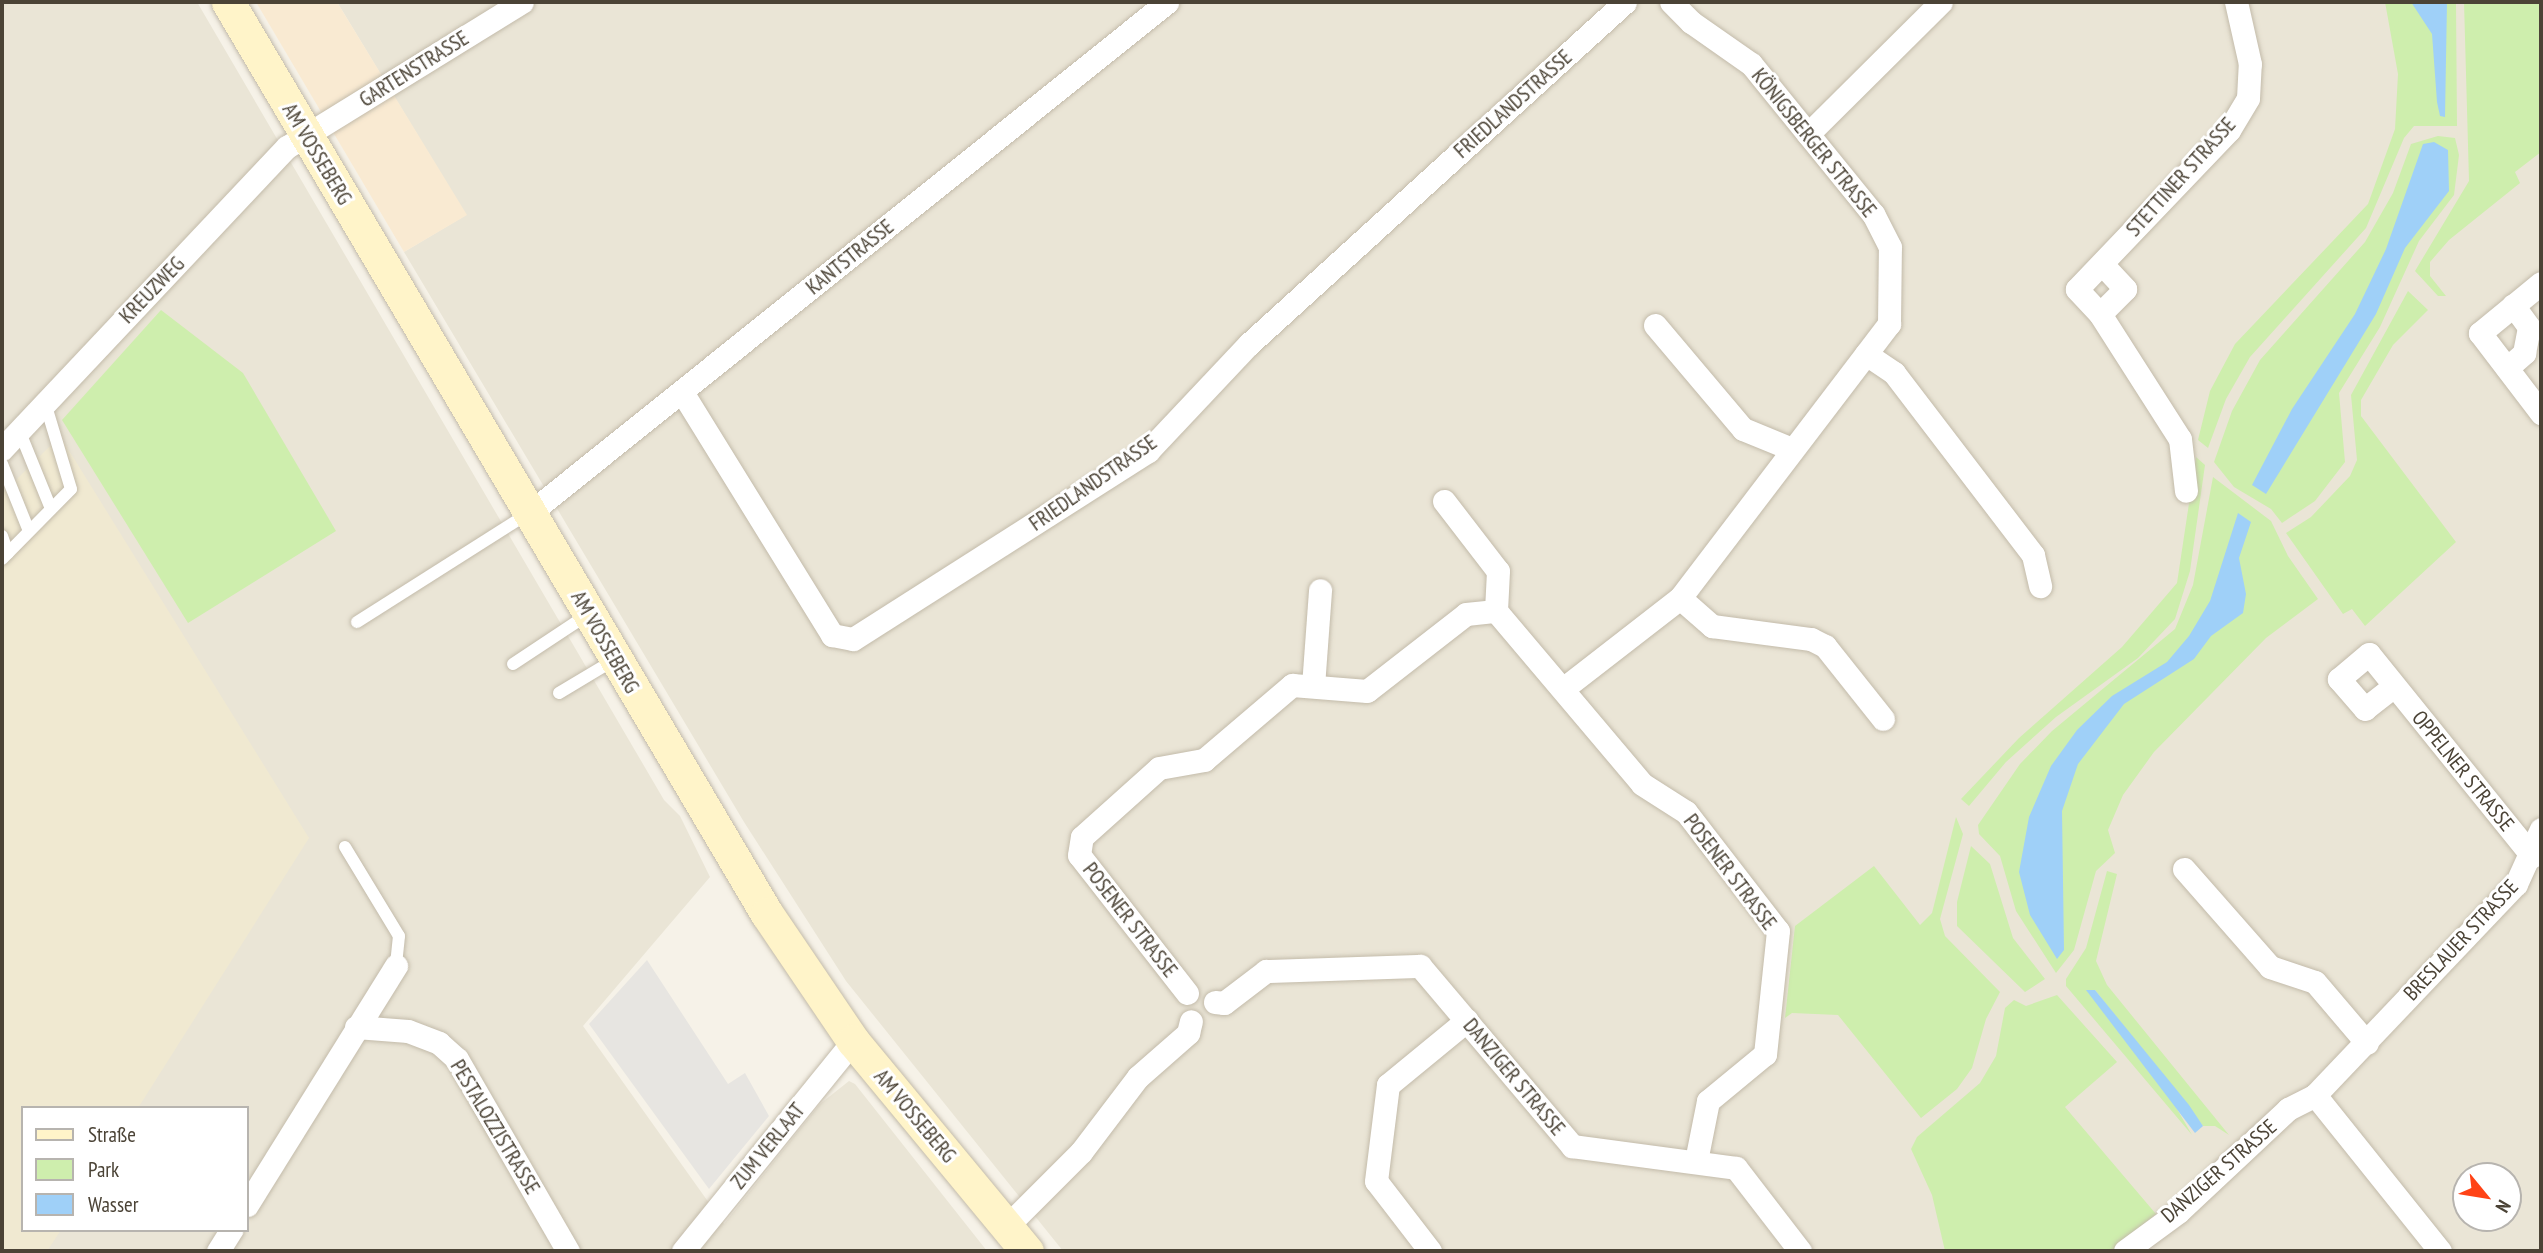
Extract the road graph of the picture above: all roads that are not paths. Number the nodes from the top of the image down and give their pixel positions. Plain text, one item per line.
1 (228, 2) edge
2 (522, 2) edge
3 (1167, 2) edge
4 (1625, 2) edge
5 (1671, 2) edge
6 (1941, 2) edge
7 (2236, 2) edge
8 (1808, 134) junction
9 (306, 136) junction
10 (2102, 264) junction
11 (2541, 283) edge
12 (2513, 305) junction
13 (2100, 314) junction
14 (1655, 325) dead end
15 (1866, 354) junction
16 (2507, 368) junction
17 (682, 391) junction
18 (45, 403) junction
19 (2541, 413) edge
20 (19, 430) junction
21 (2, 449) edge
22 (1792, 449) junction
23 (2, 464) edge
24 (2186, 491) dead end
25 (1444, 500) dead end
26 (51, 509) junction
27 (532, 511) junction
28 (29, 531) junction
29 (2, 536) edge
30 (5, 556) edge
31 (2040, 586) dead end
32 (1320, 590) dead end
33 (1679, 598) junction
34 (1496, 611) junction
35 (587, 614) junction
36 (357, 622) dead end
37 (615, 660) junction
38 (513, 664) dead end
39 (1313, 686) junction
40 (2394, 686) dead end
41 (1563, 688) junction
42 (559, 693) dead end
43 (1884, 719) dead end
44 (2541, 829) edge
45 (345, 847) dead end
46 (2532, 856) junction
47 (2184, 869) dead end
48 (396, 966) joint
49 (1187, 993) junction
50 (1215, 1002) junction
51 (1467, 1020) junction
52 (1191, 1021) junction
53 (356, 1027) junction
54 (853, 1041) junction
55 (2367, 1043) junction
56 (2315, 1095) junction
57 (1696, 1161) junction
58 (248, 1203) edge
59 (230, 1232) edge
60 (1017, 1239) edge
61 (218, 1251) edge
62 (568, 1251) edge
63 (683, 1251) edge
64 (1430, 1251) edge
65 (1800, 1251) edge
66 (2125, 1251) edge
67 (2441, 1251) edge

1 - 9 street, AM VOSSEBERG
2 - 9 street, GARTENSTRASSE
3 - 17 street, KANTSTRASSE
4 - 17 street, FRIEDLANDSTRASSE
5 - 8 street, KÖNIGSBERGER STRASSE
6 - 8 street
7 - 10 street, STETTINER STRASSE
8 - 15 street, KÖNIGSBERGER STRASSE
9 - 18 street, KREUZWEG
9 - 27 street, AM VOSSEBERG
10 - 13 street, STETTINER STRASSE
10 - 13 street
11 - 12 street
12 - 16 street
12 - 16 street
13 - 24 street, STETTINER STRASSE
14 - 22 street
15 - 22 street, KÖNIGSBERGER STRASSE
15 - 31 street
16 - 19 street
17 - 27 street, KANTSTRASSE
18 - 20 street, KREUZWEG
18 - 26 lane
20 - 21 street, KREUZWEG
20 - 26 lane
22 - 33 street, KÖNIGSBERGER STRASSE
23 - 28 lane
25 - 34 street
26 - 28 lane
27 - 35 street, AM VOSSEBERG
27 - 36 lane
28 - 30 lane
29 - 30 lane
32 - 39 street
33 - 41 street
33 - 43 street
34 - 39 street, POSENER STRASSE
34 - 41 street, POSENER STRASSE
35 - 37 street, AM VOSSEBERG
35 - 38 lane
37 - 42 lane
37 - 54 street, AM VOSSEBERG
39 - 49 street, POSENER STRASSE
40 - 46 street, OPPELNER STRASSE
41 - 57 street, POSENER STRASSE
44 - 46 street, BRESLAUER STRASSE
45 - 48 lane
46 - 55 street, BRESLAUER STRASSE
47 - 55 street
48 - 53 street
49 - 50 street
49 - 52 street
50 - 51 street, DANZIGER STRASSE
50 - 52 street
51 - 57 street, DANZIGER STRASSE
51 - 64 street
52 - 60 street
53 - 58 street
53 - 62 street, PESTALOZZISTRASSE
54 - 60 street, AM VOSSEBERG
54 - 63 street, ZUM VERLAAT
55 - 56 street, BRESLAUER STRASSE
56 - 66 street, DANZIGER STRASSE
56 - 67 street
57 - 65 street, DANZIGER STRASSE
59 - 61 street

